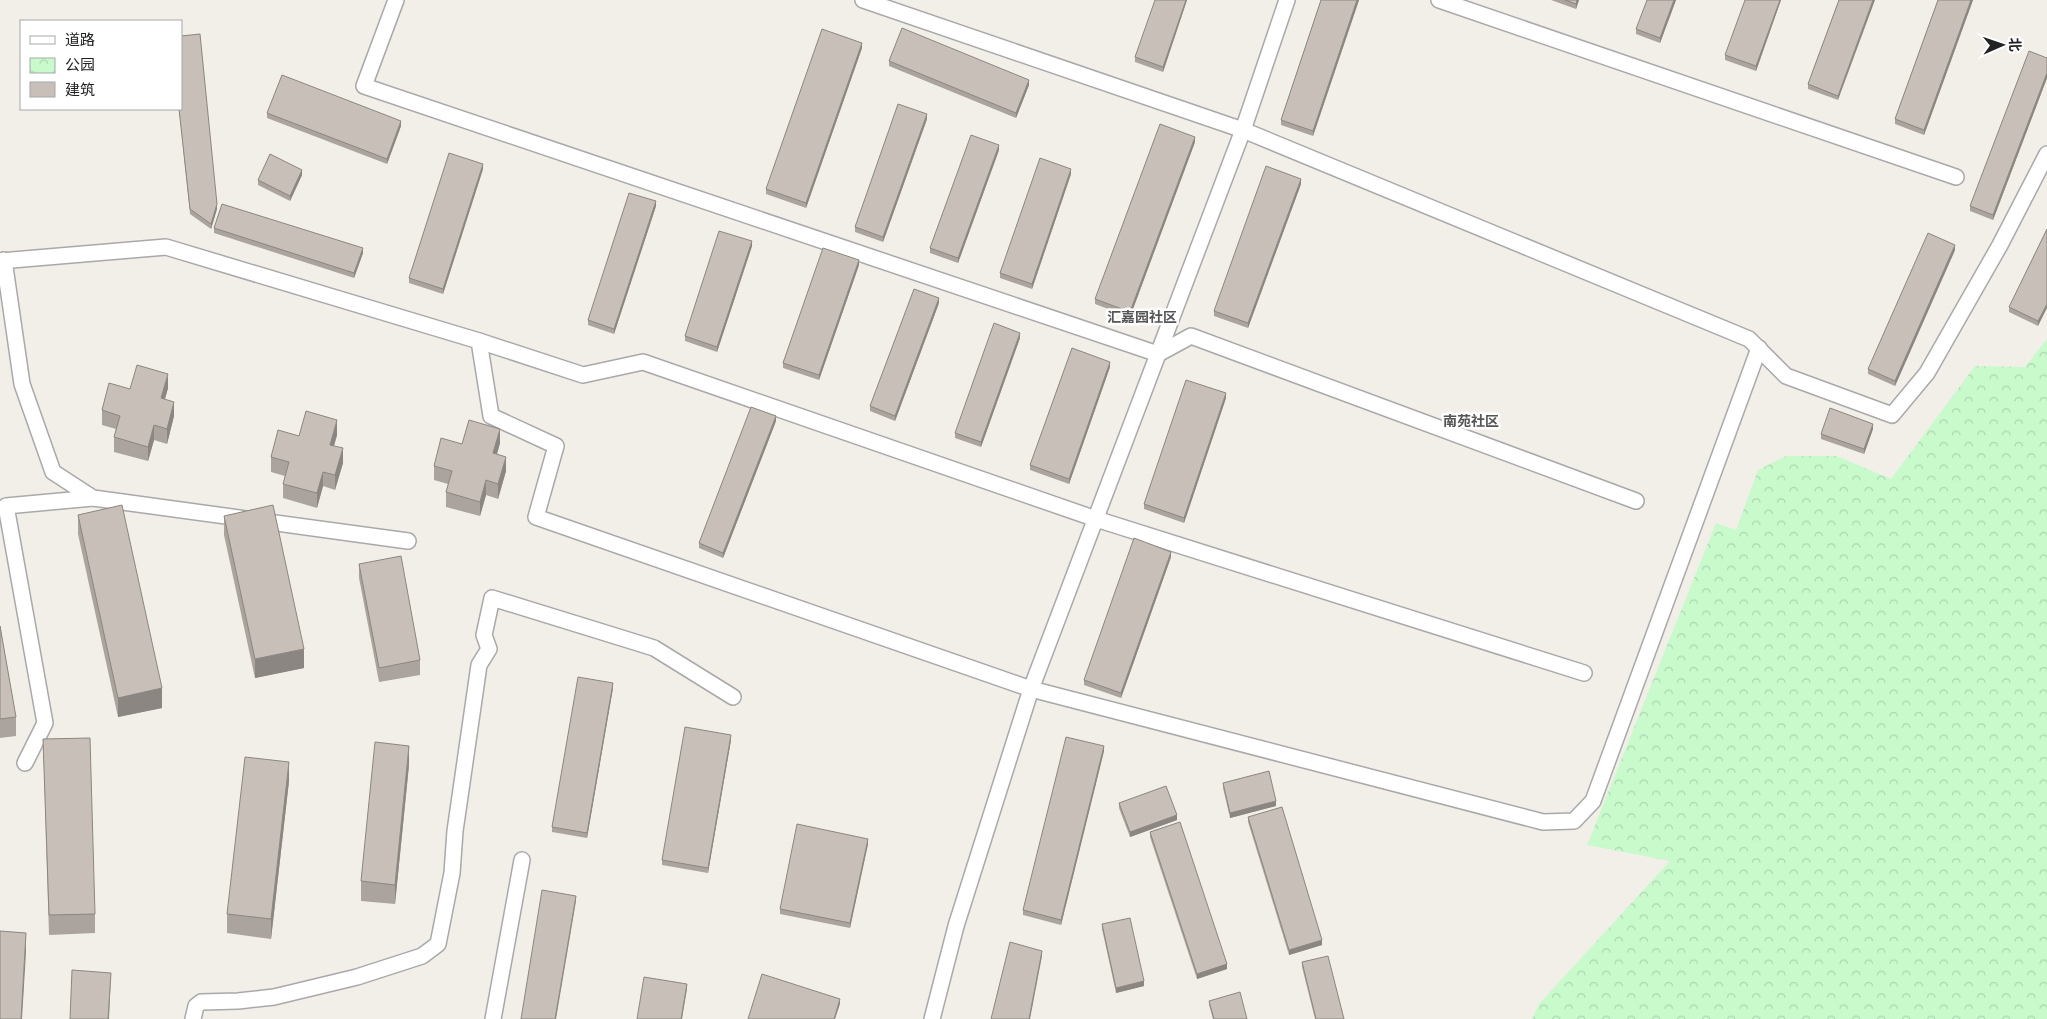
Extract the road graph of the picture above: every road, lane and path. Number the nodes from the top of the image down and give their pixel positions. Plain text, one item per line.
1 (396, 0) edge
2 (862, 0) edge
3 (1287, 0) edge
4 (1440, 0) edge
5 (1243, 130) junction
6 (2047, 154) edge
7 (1956, 177) dead end
8 (2, 261) edge
9 (479, 342) junction
10 (1759, 348) junction
11 (1158, 354) junction
12 (93, 498) junction
13 (1636, 501) dead end
14 (1096, 519) junction
15 (408, 541) dead end
16 (1584, 673) dead end
17 (1031, 690) junction
18 (733, 697) dead end
19 (25, 763) dead end
20 (522, 860) dead end
21 (193, 1019) edge
22 (493, 1019) edge
23 (932, 1019) edge

1 - 11 street
2 - 5 street
3 - 5 street
4 - 7 street
5 - 10 street
5 - 11 street
6 - 10 street
8 - 9 street
8 - 12 street
9 - 14 street
9 - 17 street
10 - 17 street
11 - 13 street
11 - 14 street
12 - 15 street
12 - 19 street
14 - 16 street
14 - 17 street
17 - 23 street
18 - 21 street
20 - 22 street

